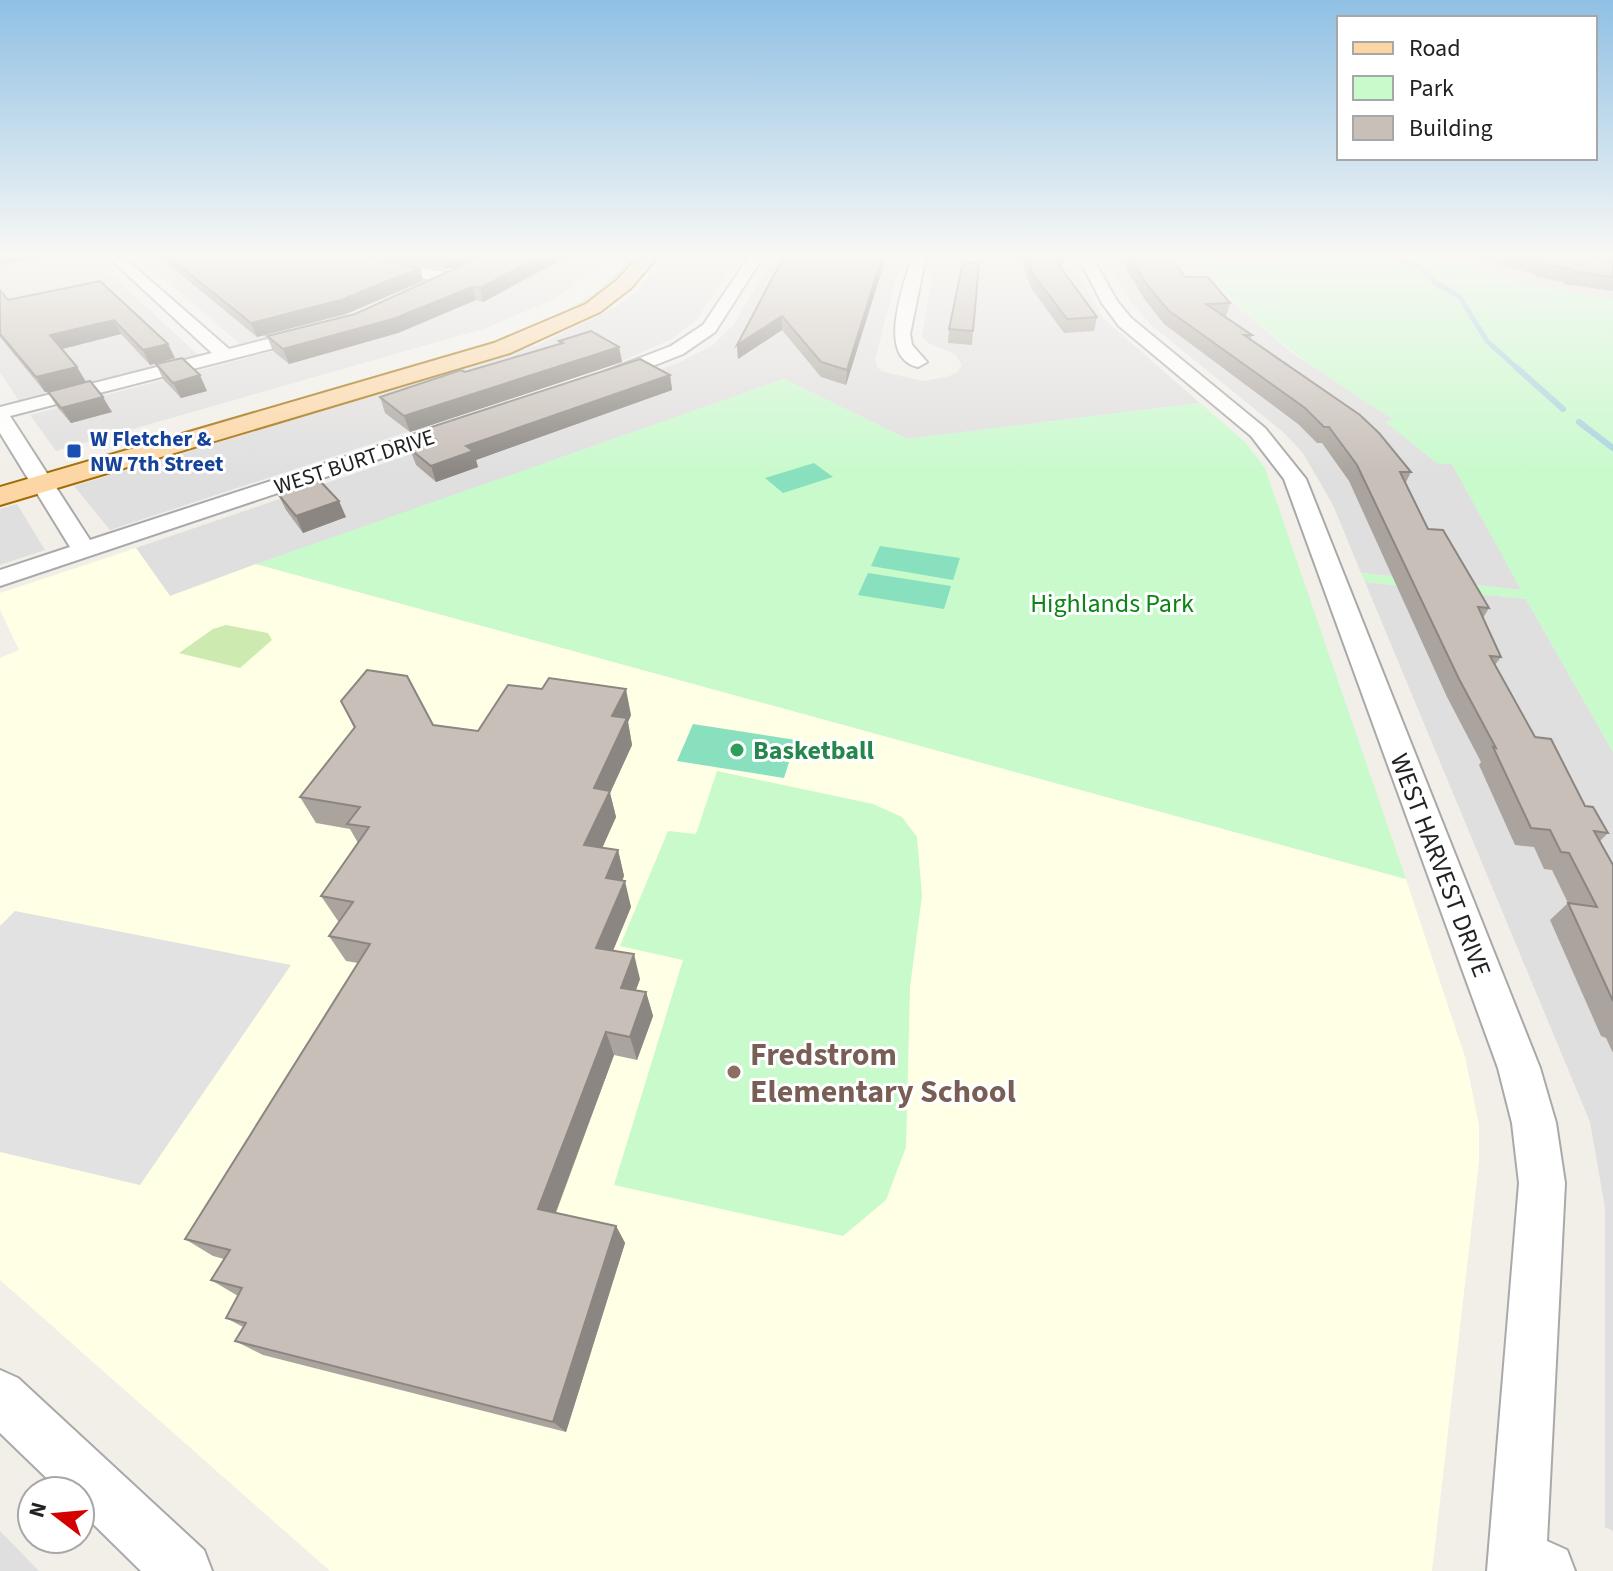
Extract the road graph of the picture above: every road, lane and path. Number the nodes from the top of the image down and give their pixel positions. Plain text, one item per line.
1 (195, 328) edge
2 (515, 328) edge
3 (550, 328) edge
4 (707, 328) edge
5 (903, 328) edge
6 (1133, 328) edge
7 (322, 330) edge
8 (225, 355) junction
9 (918, 362) dead end
10 (582, 386) edge
11 (0, 415) edge
12 (478, 420) edge
13 (39, 476) junction
14 (0, 478) edge
15 (0, 496) edge
16 (84, 550) junction
17 (0, 578) edge
18 (0, 1396) edge
19 (1526, 1566) edge
20 (183, 1571) edge

1 - 8 street
2 - 13 main road
3 - 13 main road
4 - 10 street
5 - 9 street
6 - 19 street, WEST HARVEST DRIVE
7 - 8 street
8 - 11 street
11 - 13 street
12 - 16 street, WEST BURT DRIVE
13 - 14 main road
13 - 15 main road
13 - 16 street
16 - 17 street, WEST BURT DRIVE
18 - 20 street

